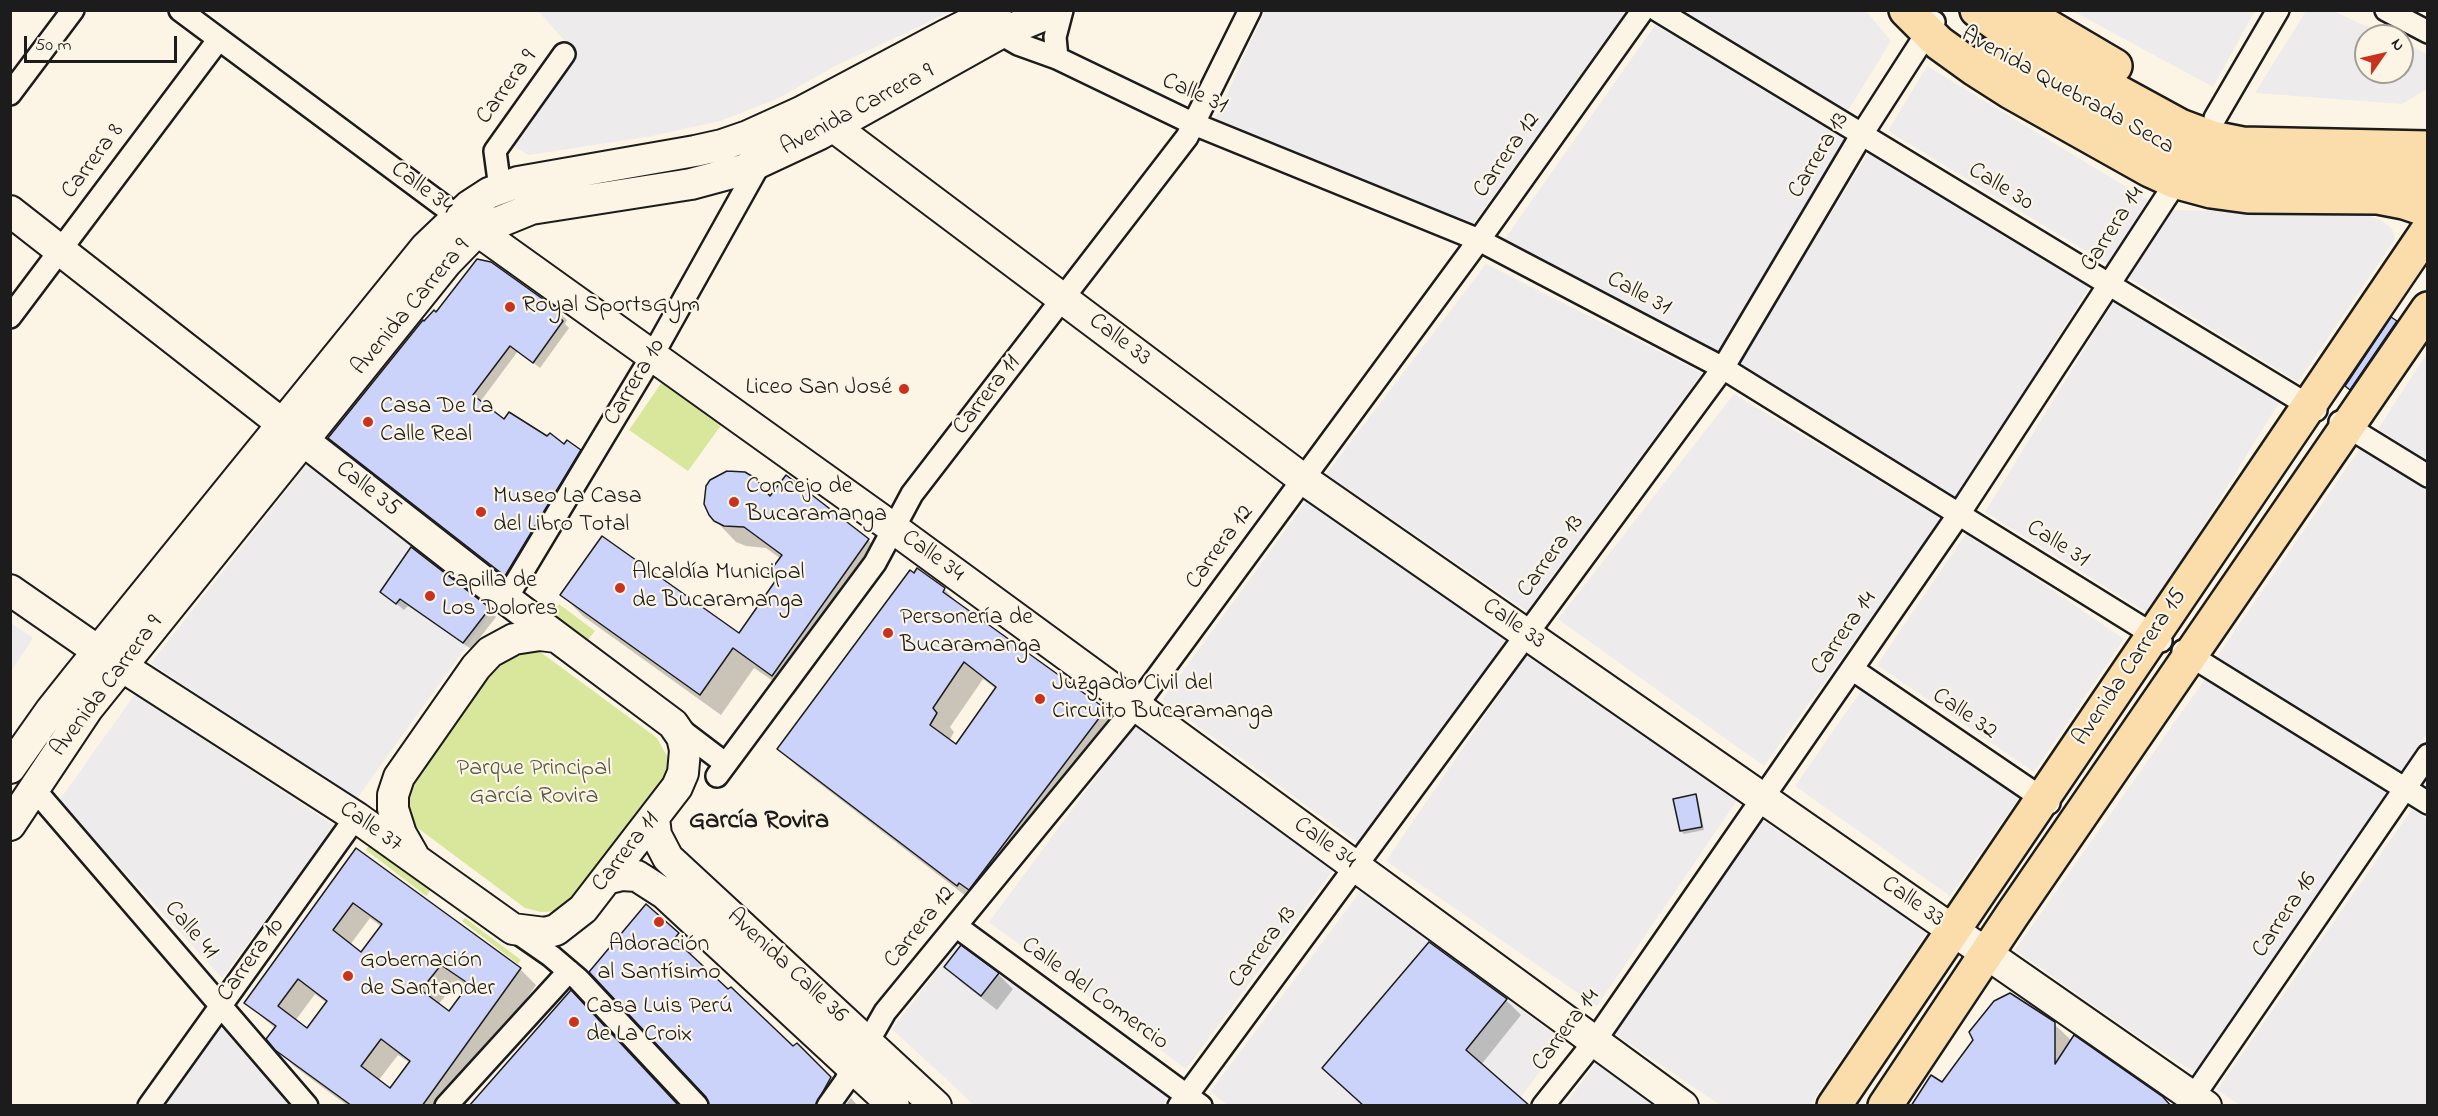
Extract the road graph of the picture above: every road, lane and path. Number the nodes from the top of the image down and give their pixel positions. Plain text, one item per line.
1 (73, 10) edge
2 (180, 10) edge
3 (1057, 10) edge
4 (1062, 10) edge
5 (1250, 10) edge
6 (1643, 10) edge
7 (1657, 10) edge
8 (1977, 10) edge
9 (2020, 10) edge
10 (2278, 10) edge
11 (2386, 10) edge
12 (1924, 18) edge
13 (990, 21) edge
14 (2427, 32) edge
15 (219, 39) junction
16 (564, 54) dead end
17 (1057, 58) junction
18 (10, 94) edge
19 (2113, 106) junction
20 (2215, 118) junction
21 (1194, 124) junction
22 (2427, 126) edge
23 (834, 127) junction
24 (1862, 134) junction
25 (2427, 148) edge
26 (760, 163) junction
27 (2176, 182) junction
28 (2427, 182) edge
29 (500, 188) junction
30 (2427, 210) edge
31 (10, 212) edge
32 (467, 224) junction
33 (2427, 230) edge
34 (1479, 240) junction
35 (60, 250) junction
36 (2109, 284) junction
37 (1063, 299) junction
38 (2427, 309) edge
39 (10, 317) edge
40 (652, 356) junction
41 (1723, 368) junction
42 (2312, 408) junction
43 (2344, 424) junction
44 (293, 432) junction
45 (2427, 476) edge
46 (1303, 479) junction
47 (1959, 514) junction
48 (893, 528) junction
49 (10, 590) edge
50 (506, 599) junction
51 (1527, 635) junction
52 (556, 637) junction
53 (2157, 638) junction
54 (2186, 654) junction
55 (110, 659) junction
56 (1852, 669) junction
57 (1136, 706) junction
58 (673, 724) junction
59 (2427, 755) edge
60 (10, 768) edge
61 (722, 770) joint
62 (34, 789) junction
63 (2405, 789) junction
64 (1762, 799) junction
65 (2045, 801) junction
66 (2427, 803) edge
67 (356, 817) junction
68 (654, 818) junction
69 (10, 825) edge
70 (416, 860) junction
71 (1356, 867) junction
72 (606, 879) junction
73 (956, 926) junction
74 (513, 929) junction
75 (1952, 931) junction
76 (1986, 954) junction
77 (568, 971) junction
78 (220, 1006) junction
79 (867, 1041) junction
80 (1594, 1042) junction
81 (853, 1068) junction
82 (1189, 1102) edge
83 (2195, 1102) edge
84 (148, 1106) edge
85 (307, 1106) edge
86 (446, 1106) edge
87 (697, 1106) edge
88 (828, 1106) edge
89 (894, 1106) edge
90 (936, 1106) edge
91 (1543, 1106) edge
92 (1683, 1106) edge
93 (1834, 1106) edge
94 (1885, 1106) edge

1 - 18 street
2 - 15 street, Calle 34
3 - 13 street, Avenida Carrera 9
4 - 17 street
5 - 21 street, Carrera 11
6 - 34 street, Carrera 12
7 - 24 street, Calle 30
8 - 19 main road, Avenida Quebrada Seca
9 - 20 main road
10 - 20 street
11 - 14 street
12 - 19 main road, Avenida Quebrada Seca
12 - 24 street, Carrera 13
12 - 27 main road
13 - 17 street, Calle 31
13 - 23 street, Avenida Carrera 9
13 - 29 street, Avenida Carrera 9
15 - 32 street, Calle 34
15 - 35 street, Carrera 8
16 - 29 street, Carrera 9
17 - 21 street, Calle 31
19 - 25 main road, Avenida Quebrada Seca
19 - 28 main road, Avenida Quebrada Seca
20 - 22 main road
21 - 34 street, Calle 31
21 - 37 street, Carrera 11
23 - 26 street, Avenida Carrera 9
23 - 37 street, Calle 33
24 - 36 street, Calle 30
24 - 41 street, Carrera 13
26 - 32 street, Avenida Carrera 9
26 - 40 street, Carrera 10
27 - 30 main road
27 - 36 street, Carrera 14
29 - 32 street, Avenida Carrera 9
31 - 35 street, Calle 35
32 - 40 street, Calle 34
32 - 44 street, Avenida Carrera 9
33 - 42 main road, Avenida Carrera 15
34 - 41 street, Calle 31
34 - 46 street, Carrera 12
35 - 39 street, Carrera 8
35 - 44 street, Calle 35
36 - 42 street, Calle 30
36 - 47 street, Carrera 14
37 - 46 street, Calle 33
37 - 48 street, Carrera 11
38 - 43 main road, Avenida Carrera 15
40 - 48 street, Calle 34
40 - 50 street, Carrera 10
41 - 47 street, Calle 31
41 - 51 street, Carrera 13
42 - 53 main road, Avenida Carrera 15
43 - 45 street
43 - 54 main road, Avenida Carrera 15
44 - 50 street, Calle 35
44 - 55 street, Avenida Carrera 9
46 - 51 street, Calle 33
46 - 57 street, Carrera 12
47 - 53 street, Calle 31
47 - 56 street, Carrera 14
48 - 57 street, Calle 34
48 - 61 street, Carrera 11
49 - 55 street, Calle 37
50 - 52 street, Calle 35
51 - 64 street, Calle 33
51 - 71 street, Carrera 13
52 - 58 street, Calle 35
52 - 70 street
53 - 65 main road, Avenida Carrera 15
54 - 63 street
54 - 76 main road, Avenida Carrera 15
55 - 60 street, Avenida Carrera 9
55 - 62 street, Avenida Carrera 9
55 - 67 street, Calle 37
56 - 64 street, Carrera 14
56 - 65 street, Calle 32
57 - 71 street, Calle 34
57 - 73 street, Carrera 12
58 - 61 street, Calle 35
58 - 68 street, Carrera 11
59 - 63 street, Carrera 16
62 - 69 street, Avenida Carrera 9
62 - 78 street, Calle 41
63 - 66 street
63 - 83 street, Carrera 16
64 - 75 street, Calle 33
64 - 80 street, Carrera 14
65 - 75 main road, Avenida Carrera 15
67 - 70 street, Calle 37
67 - 78 street, Carrera 10
68 - 72 street, Carrera 11
68 - 79 street, Avenida Calle 36
70 - 74 street, Calle 37
71 - 80 street, Calle 34
71 - 82 street, Carrera 13
72 - 74 street, Carrera 11
72 - 81 street, Avenida Calle 36
73 - 79 street, Carrera 12
73 - 82 street, Calle del Comercio
74 - 77 street, Calle 37
75 - 76 street, Calle 33
75 - 93 main road, Avenida Carrera 15
76 - 83 street, Calle 33
76 - 94 main road, Avenida Carrera 15
77 - 86 street
77 - 87 street, Calle 37
78 - 84 street, Carrera 10
78 - 85 street, Calle 41
79 - 81 street, Carrera 12
79 - 90 street, Avenida Calle 36
80 - 91 street, Carrera 14
80 - 92 street, Calle 34
81 - 88 street, Carrera 12
81 - 89 street, Avenida Calle 36

